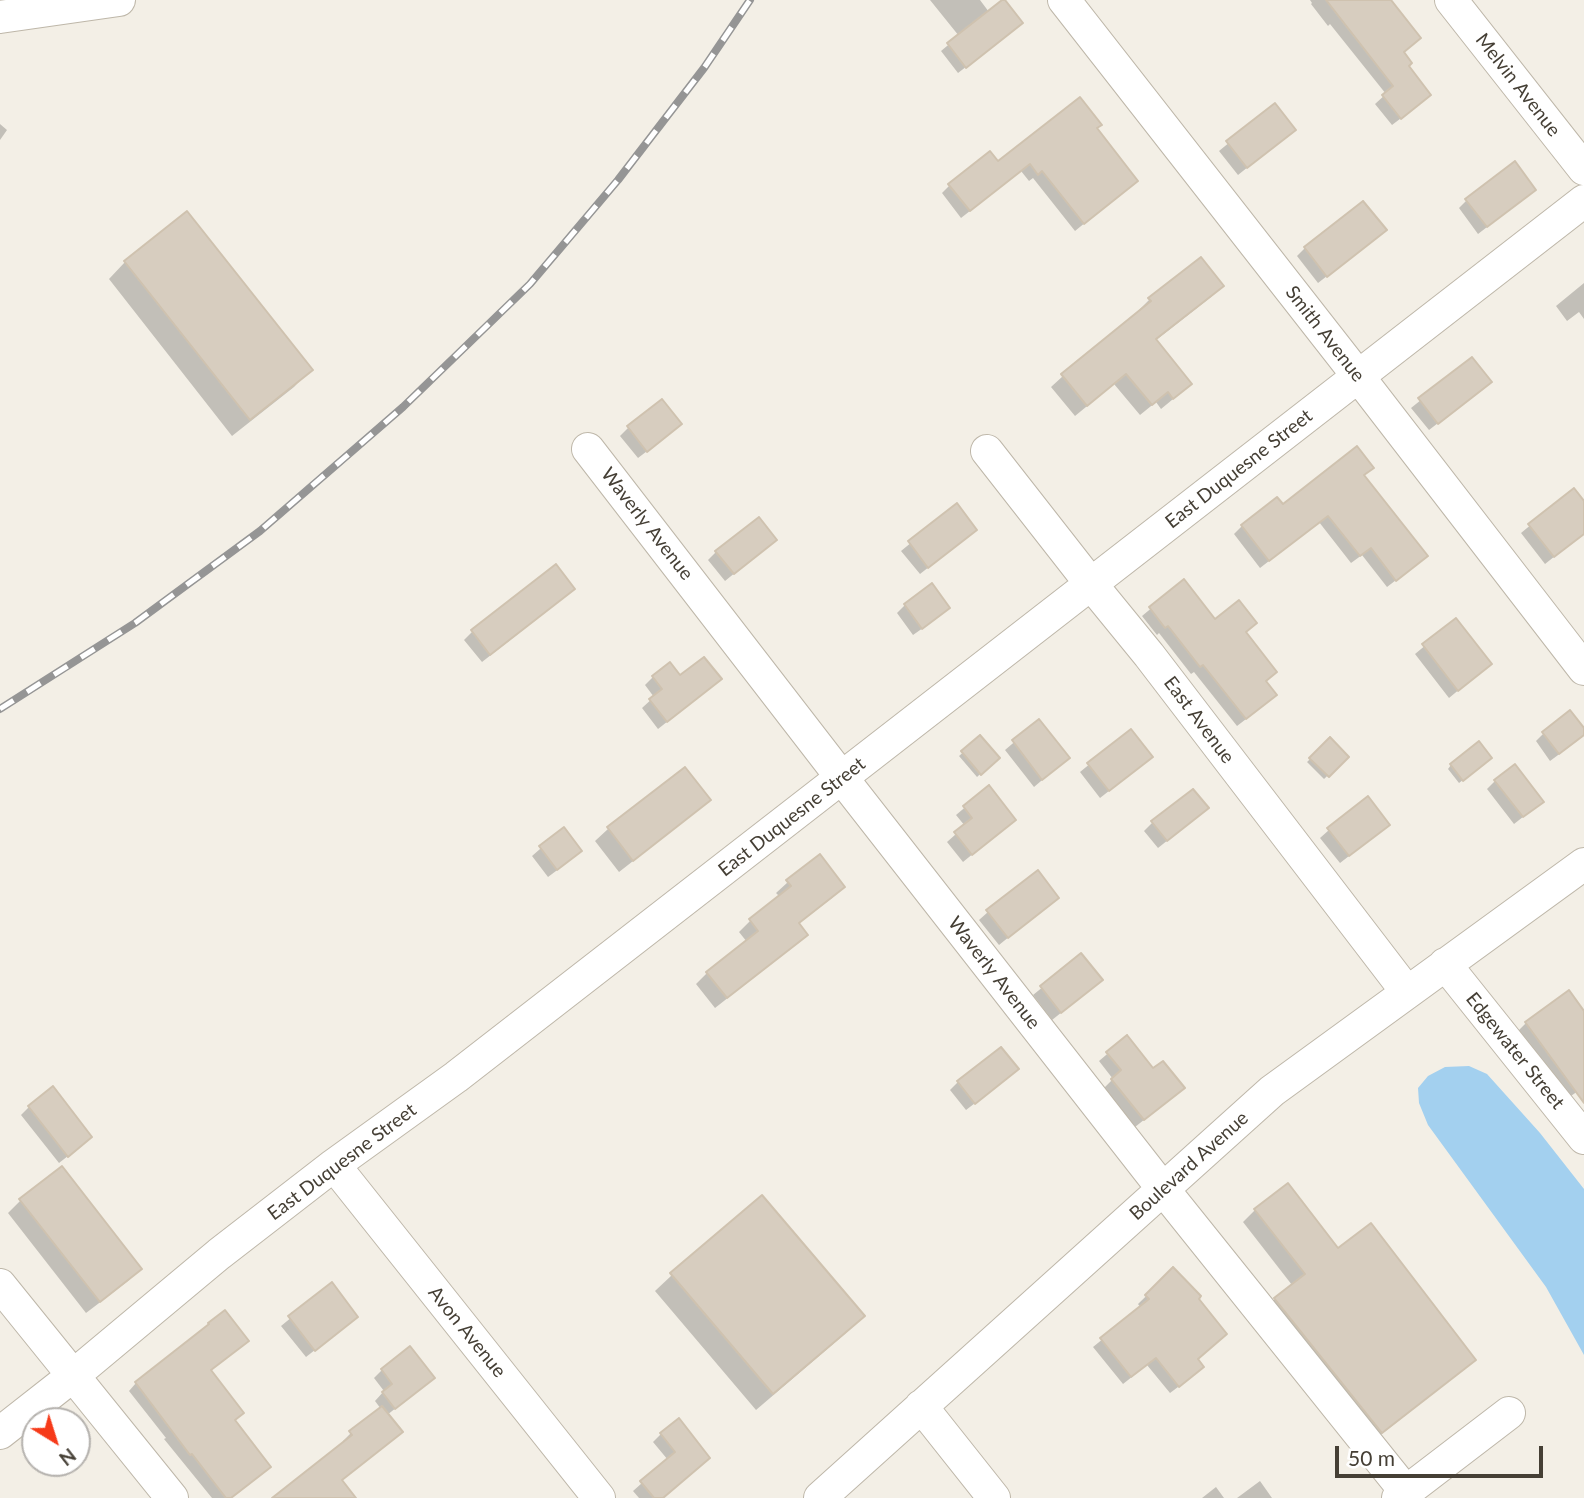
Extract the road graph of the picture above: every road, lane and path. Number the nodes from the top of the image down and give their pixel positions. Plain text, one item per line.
1 (119, 0) edge
2 (1063, 0) edge
3 (1451, 0) edge
4 (0, 17) edge
5 (1584, 169) edge
6 (1584, 201) edge
7 (1358, 376) junction
8 (588, 449) dead end
9 (987, 451) dead end
10 (1091, 584) junction
11 (1584, 669) edge
12 (842, 778) junction
13 (1584, 864) edge
14 (1445, 964) junction
15 (1407, 992) junction
16 (1584, 1138) edge
17 (334, 1166) junction
18 (1163, 1189) junction
19 (0, 1285) edge
20 (74, 1375) junction
21 (921, 1406) junction
22 (1509, 1413) dead end
23 (0, 1433) edge
24 (1402, 1495) edge
25 (172, 1498) edge
26 (599, 1498) edge
27 (820, 1498) edge
28 (994, 1498) edge

1 - 4 street
2 - 7 street, Smith Avenue
3 - 5 street, Melvin Avenue
6 - 7 street, East Duquesne Street
7 - 10 street, East Duquesne Street
7 - 11 street, Smith Avenue
8 - 12 street, Waverly Avenue
9 - 10 street, East Avenue
10 - 12 street, East Duquesne Street
10 - 15 street, East Avenue
12 - 17 street, East Duquesne Street
12 - 18 street, Waverly Avenue
13 - 14 street, Boulevard Avenue
14 - 15 street, Boulevard Avenue
14 - 16 street, Edgewater Street
15 - 18 street, Boulevard Avenue
17 - 20 street, East Duquesne Street
17 - 26 street, Avon Avenue
18 - 21 street, Boulevard Avenue
18 - 24 street, Waverly Avenue
19 - 20 street
20 - 23 street, East Duquesne Street
20 - 25 street
21 - 27 street, Boulevard Avenue
21 - 28 street
22 - 24 street

